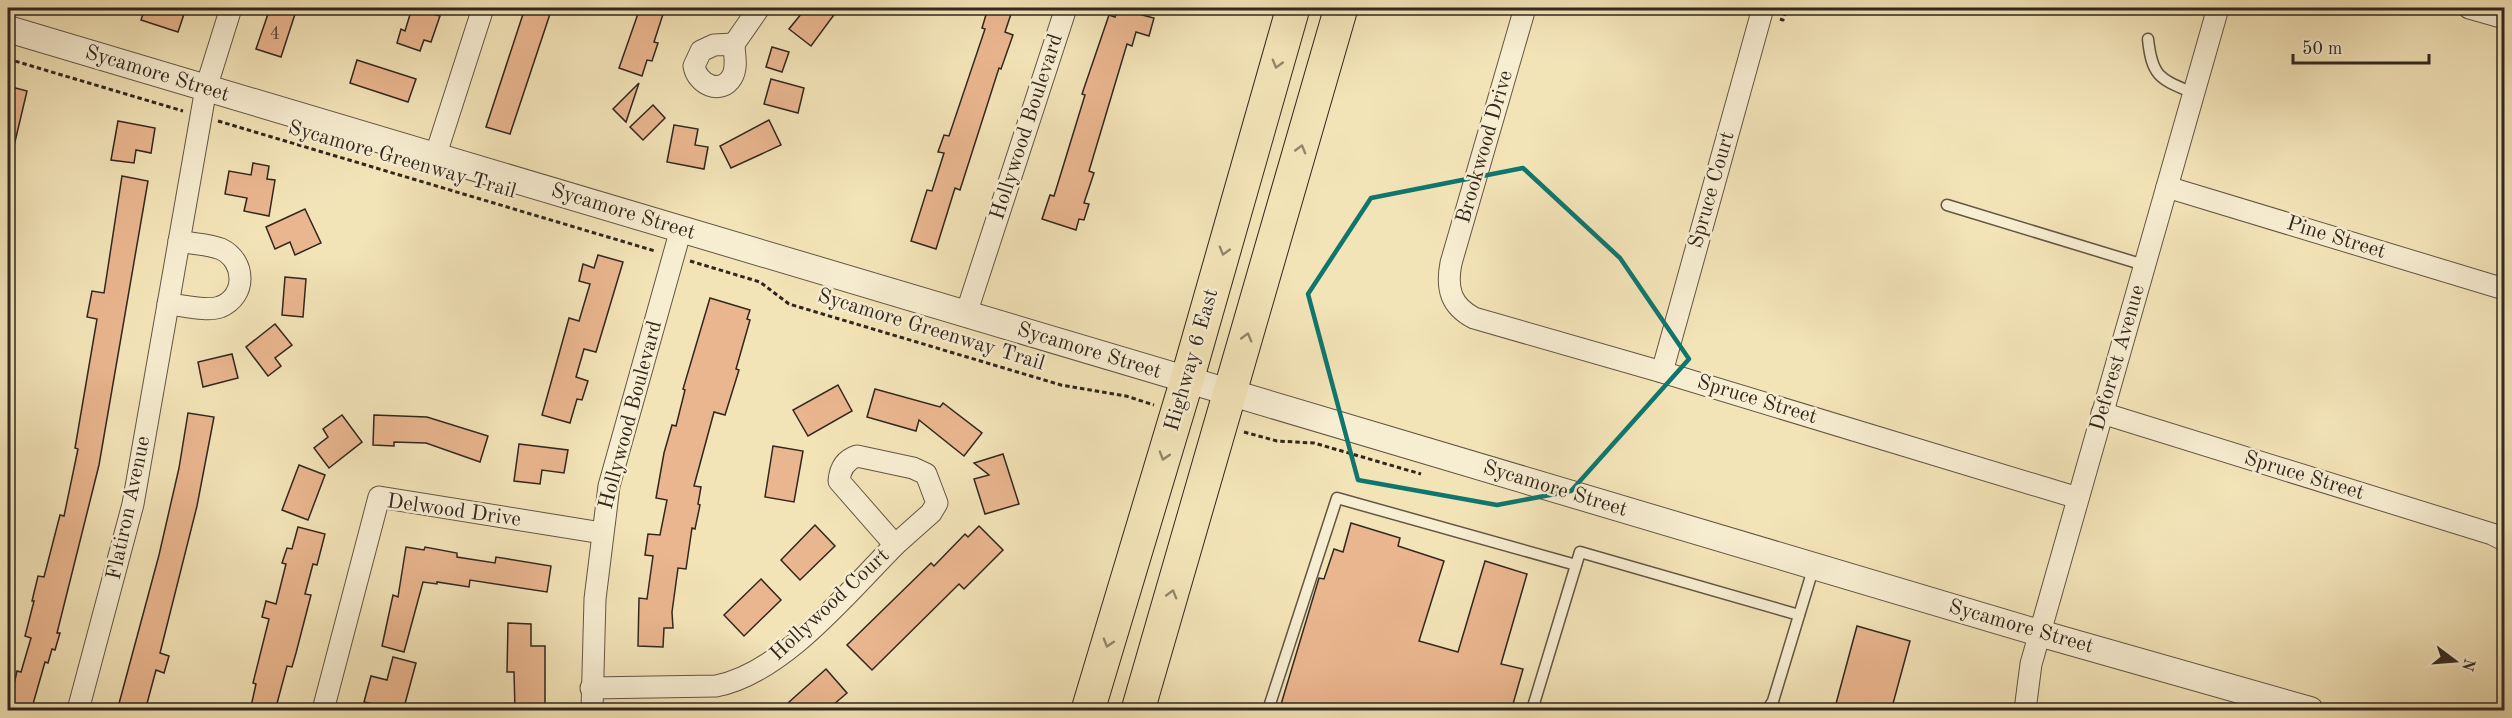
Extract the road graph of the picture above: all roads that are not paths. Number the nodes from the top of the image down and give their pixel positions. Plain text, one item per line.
1 (231, 8) edge
2 (483, 8) edge
3 (759, 8) edge
4 (1066, 8) edge
5 (1293, 8) edge
6 (1341, 8) edge
7 (1525, 8) edge
8 (1763, 8) edge
9 (2218, 8) edge
10 (2469, 8) edge
11 (2505, 18) edge
12 (8, 29) edge
13 (2148, 39) dead end
14 (734, 44) dead end
15 (206, 88) junction
16 (2193, 93) junction
17 (435, 157) junction
18 (2167, 187) junction
19 (1947, 205) dead end
20 (681, 229) junction
21 (180, 241) junction
22 (2144, 265) junction
23 (1450, 288) joint
24 (2505, 289) edge
25 (168, 304) junction
26 (966, 314) junction
27 (1662, 372) junction
28 (1187, 380) junction
29 (1231, 393) junction
30 (2102, 413) junction
31 (2078, 498) junction
32 (602, 533) junction
33 (2505, 540) edge
34 (895, 545) junction
35 (1576, 565) junction
36 (1814, 566) junction
37 (1799, 615) junction
38 (2039, 633) junction
39 (591, 688) junction
40 (78, 711) edge
41 (323, 711) edge
42 (592, 711) edge
43 (1088, 711) edge
44 (1138, 711) edge
45 (1268, 711) edge
46 (1532, 711) edge
47 (1767, 711) edge
48 (2025, 711) edge
49 (2310, 711) edge

1 - 15 street, Flatiron Avenue
2 - 17 street
3 - 14 street
4 - 26 street, Hollywood Boulevard
5 -> 28 main road, Highway 6 East
29 -> 6 main road
7 - 23 street, Brookwood Drive
8 - 27 street, Spruce Court
9 - 16 street, Deforest Avenue
10 - 11 street
12 - 15 street, Sycamore Street
13 - 16 lane
15 - 17 street, Sycamore Street
15 - 21 street, Flatiron Avenue
16 - 18 street, Deforest Avenue
17 - 20 street, Sycamore Street
18 - 22 street, Deforest Avenue
18 - 24 street, Pine Street
19 - 22 lane
20 - 26 street, Sycamore Street
20 - 32 street, Hollywood Boulevard
21 - 25 street, Flatiron Avenue
21 - 25 street
22 - 30 street, Deforest Avenue
23 - 27 street, Spruce Street
25 - 40 street, Flatiron Avenue
26 - 28 street, Sycamore Street
27 - 31 street, Spruce Street
28 - 29 street, Sycamore Street
28 -> 43 main road, Highway 6 East
29 - 36 street, Sycamore Street
44 -> 29 main road
30 - 31 street, Deforest Avenue
30 - 33 street, Spruce Street
31 - 38 street, Deforest Avenue
32 - 39 street, Hollywood Boulevard
32 - 41 street, Delwood Drive
34 - 34 street, Hollywood Court
34 - 39 street, Hollywood Court
35 - 37 lane
35 - 45 lane
35 - 46 lane
36 - 37 lane
36 - 38 street, Sycamore Street
37 - 47 lane
38 - 48 street, Deforest Avenue
38 - 49 street, Sycamore Street
39 - 42 street, Hollywood Boulevard

